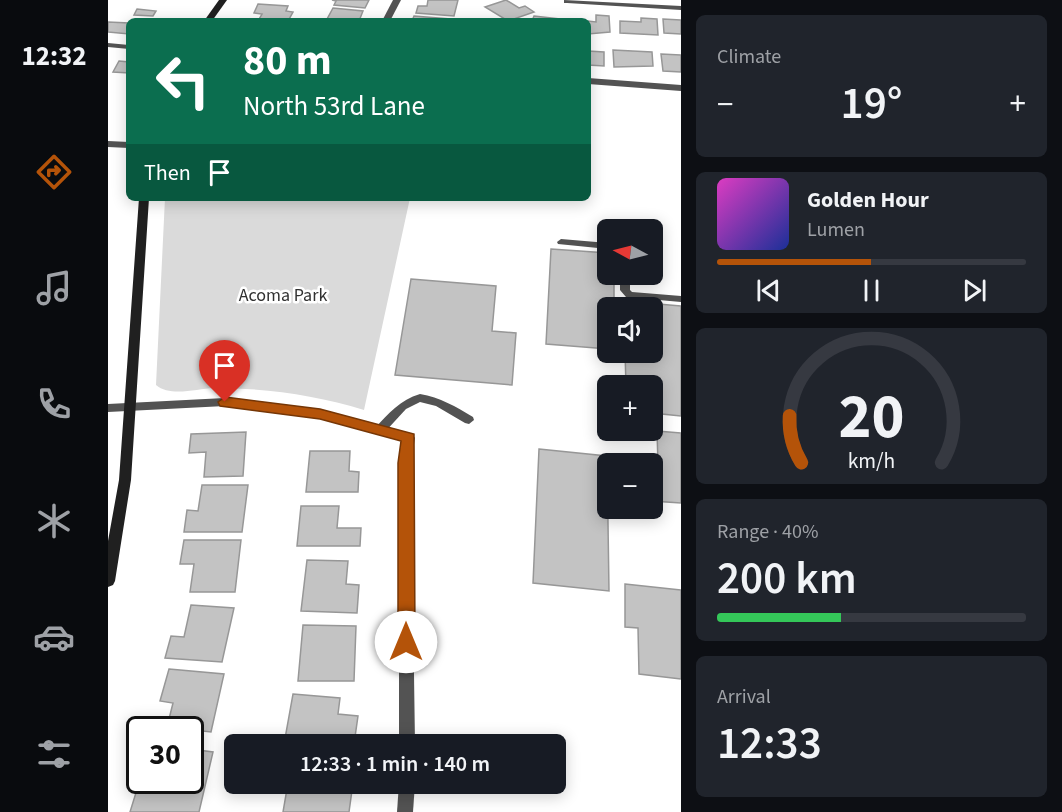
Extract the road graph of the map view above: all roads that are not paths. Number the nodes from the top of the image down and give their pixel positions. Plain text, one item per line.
1 (223, 0) edge
2 (397, 0) edge
3 (567, 1) edge
4 (681, 8) edge
5 (210, 18) edge
6 (388, 18) edge
7 (108, 45) edge
8 (126, 47) edge
9 (591, 81) edge
10 (681, 88) edge
11 (108, 144) edge
12 (126, 145) edge
13 (144, 201) edge
14 (561, 242) dead end
15 (597, 245) edge
16 (625, 285) edge
17 (681, 299) edge
18 (130, 407) junction
19 (108, 408) edge
20 (469, 420) dead end
21 (379, 431) junction
22 (108, 581) edge
23 (407, 734) edge
24 (406, 794) edge
25 (405, 812) edge

1 - 5 street
2 - 6 street
3 - 4 street
7 - 8 street
9 - 10 street
11 - 12 street
13 - 18 street
14 - 15 lane
16 - 17 lane
18 - 19 street
18 - 21 street
18 - 22 street
20 - 21 lane
21 - 23 street
24 - 25 street

